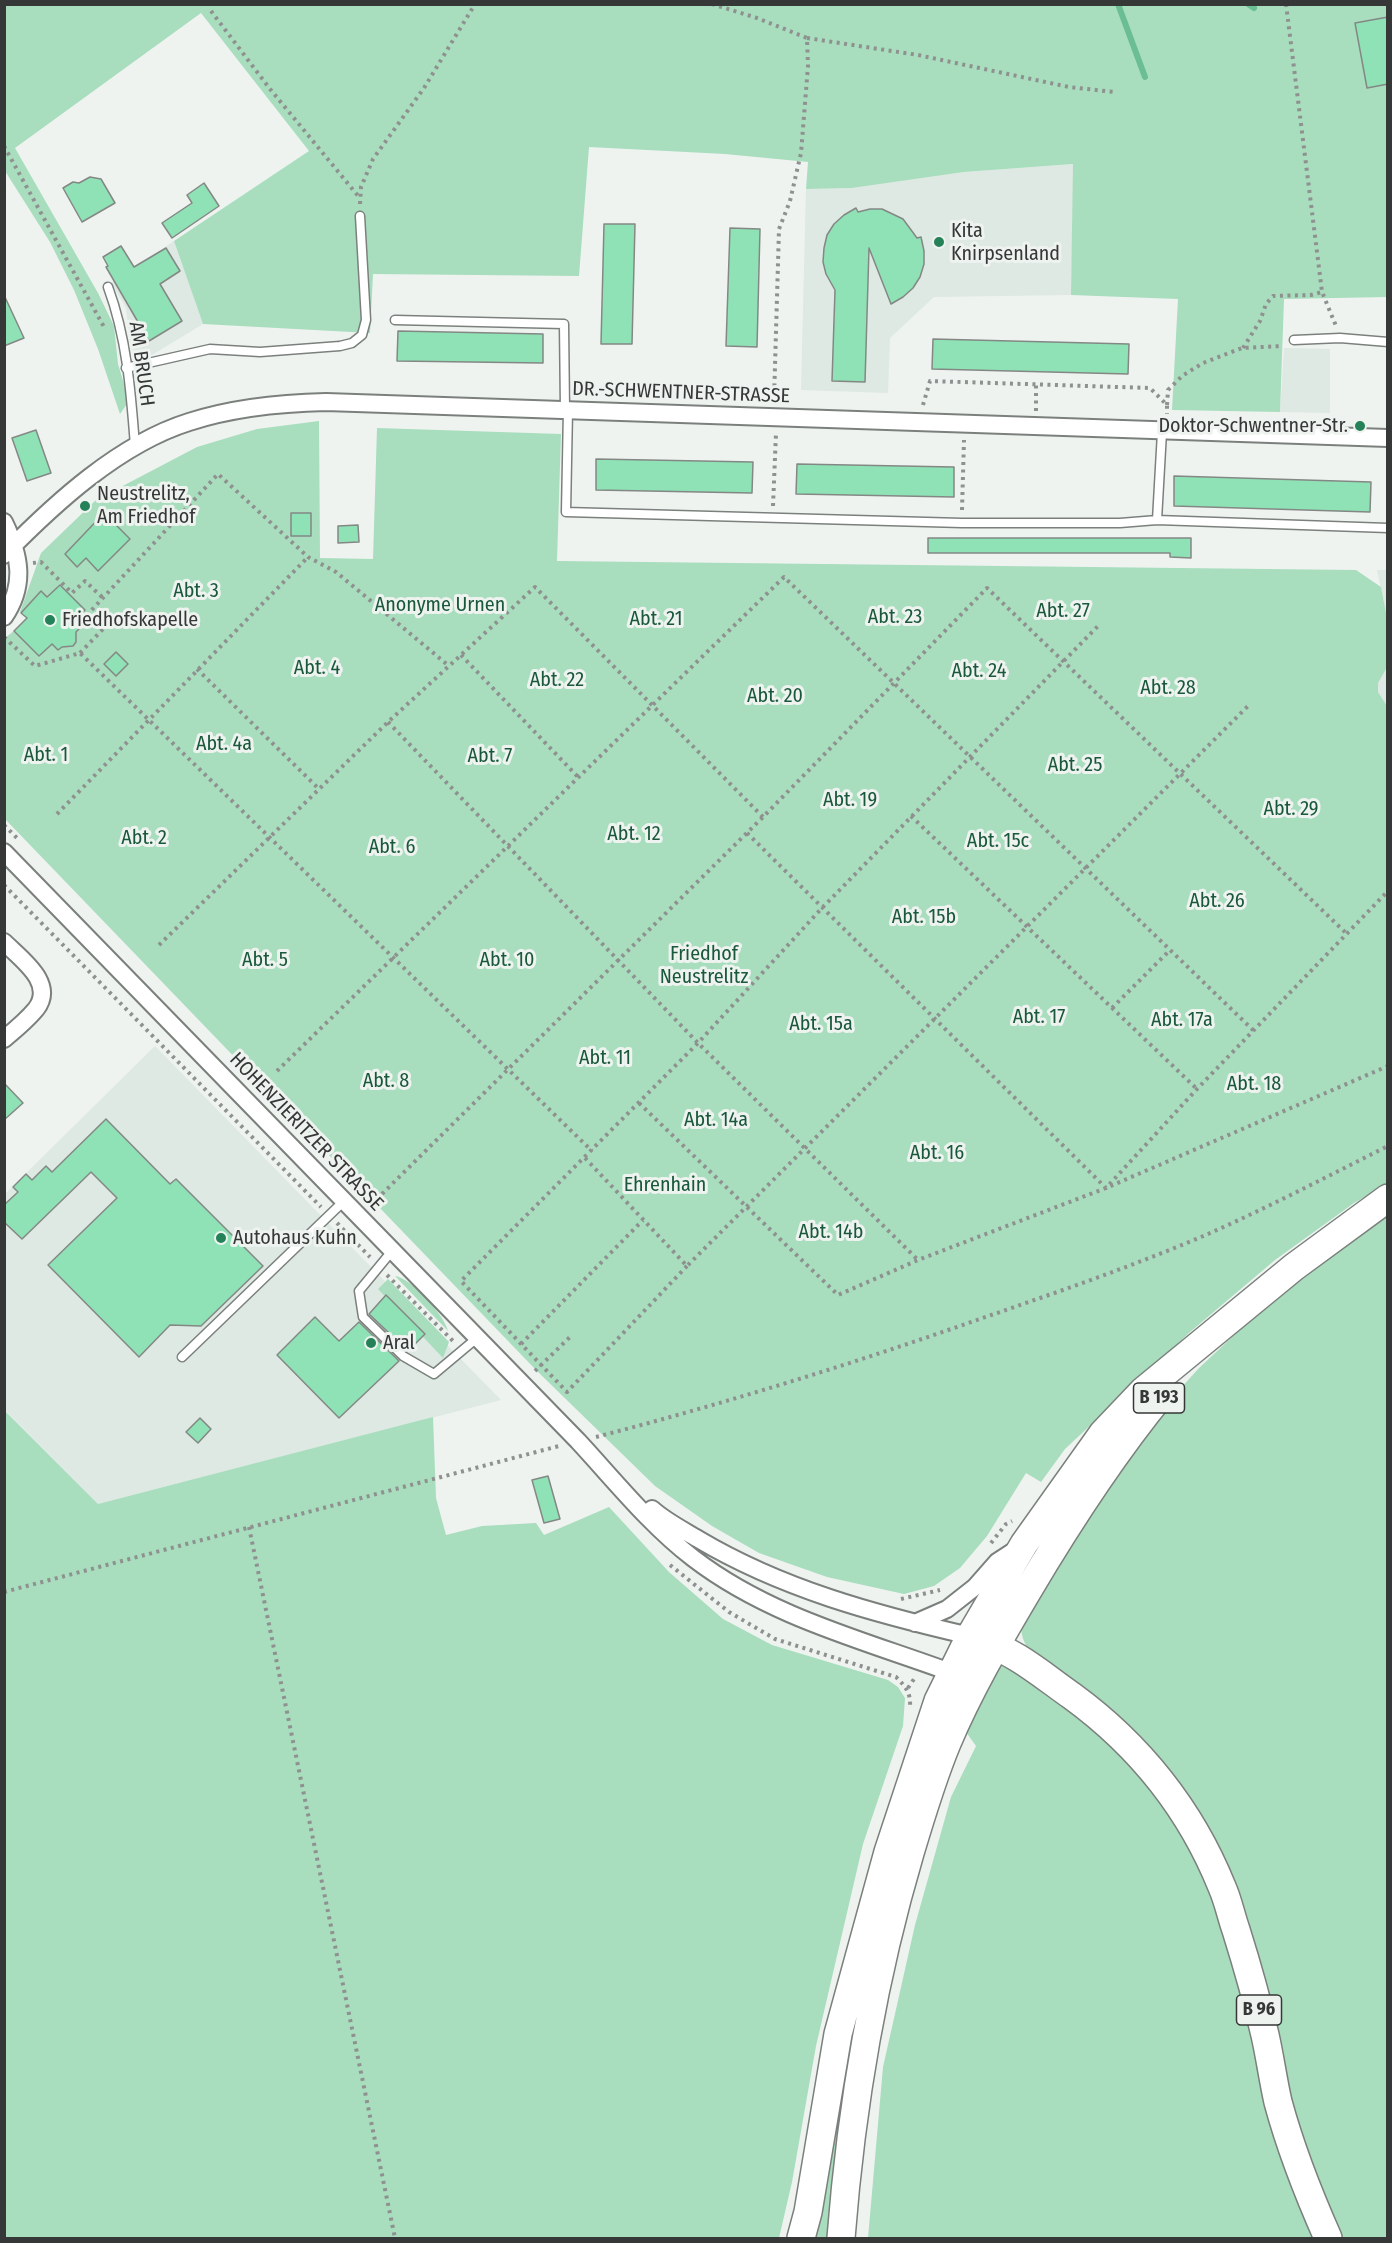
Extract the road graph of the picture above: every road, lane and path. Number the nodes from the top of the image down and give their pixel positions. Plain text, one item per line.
1 (475, 4) edge
2 (712, 4) edge
3 (1286, 4) edge
4 (211, 11) dead end
5 (807, 38) junction
6 (1114, 92) dead end
7 (4, 146) edge
8 (359, 198) junction
9 (360, 216) joint
10 (108, 287) dead end
11 (1322, 292) junction
12 (395, 321) dead end
13 (104, 327) dead end
14 (1340, 338) junction
15 (1294, 340) joint
16 (1388, 342) edge
17 (1242, 348) junction
18 (126, 368) junction
19 (1036, 384) junction
20 (1167, 405) junction
21 (923, 407) dead end
22 (566, 410) junction
23 (1166, 415) dead end
24 (775, 417) junction
25 (965, 424) junction
26 (1035, 426) junction
27 (1162, 432) junction
28 (1388, 438) edge
29 (135, 447) junction
30 (773, 518) junction
31 (1157, 520) junction
32 (4, 522) edge
33 (962, 523) junction
34 (1388, 528) edge
35 (10, 550) edge
36 (308, 557) junction
37 (19, 565) junction
38 (103, 598) junction
39 (4, 617) edge
40 (1098, 626) dead end
41 (4, 637) edge
42 (80, 653) junction
43 (461, 655) junction
44 (1063, 661) junction
45 (449, 666) junction
46 (197, 669) junction
47 (894, 683) junction
48 (652, 705) junction
49 (1248, 706) dead end
50 (149, 719) junction
51 (388, 722) junction
52 (970, 756) junction
53 (1180, 773) junction
54 (578, 777) junction
55 (319, 789) junction
56 (57, 814) dead end
57 (911, 816) junction
58 (763, 817) junction
59 (4, 825) edge
60 (747, 833) junction
61 (269, 837) junction
62 (21, 842) dead end
63 (508, 846) junction
64 (4, 852) edge
65 (1085, 868) junction
66 (1388, 891) edge
67 (822, 908) junction
68 (1026, 926) junction
69 (1347, 934) junction
70 (4, 942) edge
71 (159, 945) dead end
72 (1170, 950) junction
73 (393, 958) junction
74 (618, 960) junction
75 (1112, 1008) junction
76 (934, 1018) junction
77 (1254, 1031) junction
78 (4, 1039) edge
79 (698, 1043) junction
80 (1388, 1066) edge
81 (508, 1070) junction
82 (277, 1071) dead end
83 (1197, 1089) junction
84 (639, 1103) junction
85 (1388, 1146) edge
86 (805, 1148) junction
87 (592, 1151) junction
88 (585, 1158) junction
89 (1106, 1188) junction
90 (382, 1194) dead end
91 (1388, 1198) edge
92 (344, 1201) junction
93 (746, 1206) junction
94 (644, 1220) junction
95 (392, 1251) junction
96 (918, 1260) junction
97 (687, 1266) junction
98 (572, 1335) dead end
99 (477, 1338) junction
100 (1207, 1340) junction
101 (521, 1344) junction
102 (182, 1357) dead end
103 (541, 1365) junction
104 (543, 1379) dead end
105 (591, 1428) dead end
106 (598, 1436) junction
107 (578, 1441) junction
108 (606, 1445) dead end
109 (249, 1527) junction
110 (1024, 1544) junction
111 (940, 1591) dead end
112 (4, 1592) edge
113 (894, 1598) dead end
114 (915, 1623) junction
115 (970, 1636) junction
116 (997, 1645) junction
117 (964, 1677) junction
118 (870, 1920) junction
119 (845, 2185) junction
120 (395, 2238) edge
121 (801, 2238) edge
122 (842, 2238) edge
123 (1328, 2238) edge

1 - 8 path
2 - 5 path
3 - 11 path
4 - 8 path
5 - 6 path
5 - 24 path
7 - 13 path
8 - 9 path
9 - 18 lane
10 - 18 lane, AM BRUCH
11 - 14 path
11 - 17 path
12 - 22 lane
14 - 15 lane
14 - 16 lane
15 - 17 path
17 - 20 path
18 - 29 lane, AM BRUCH
19 - 20 path
19 - 21 path
19 - 26 path
20 - 23 path
22 - 24 street, DR.-SCHWENTNER-STRASSE
22 - 29 street, DR.-SCHWENTNER-STRASSE
22 - 30 lane
24 - 25 street, DR.-SCHWENTNER-STRASSE
24 - 30 path
25 - 26 street, DR.-SCHWENTNER-STRASSE
25 - 33 path
26 - 27 street, DR.-SCHWENTNER-STRASSE
27 - 28 street, DR.-SCHWENTNER-STRASSE
27 - 31 lane
29 - 35 street, DR.-SCHWENTNER-STRASSE
30 - 33 lane
31 - 33 lane
31 - 34 lane
32 - 35 street
35 - 37 street
36 - 38 path
36 - 45 path
36 - 46 path
37 - 38 path
37 - 39 street
38 - 42 path
40 - 44 path
41 - 42 path
42 - 50 path
43 - 45 path
43 - 48 path
43 - 54 path
44 - 47 path
44 - 52 path
44 - 53 path
45 - 51 path
46 - 50 path
46 - 55 path
47 - 48 path
47 - 52 path
47 - 58 path
48 - 54 path
48 - 58 path
49 - 53 path
50 - 56 path
50 - 61 path
51 - 55 path
51 - 63 path
52 - 57 path
52 - 65 path
53 - 65 path
53 - 69 path
54 - 63 path
55 - 61 path
57 - 67 path
57 - 68 path
58 - 60 path
59 - 62 path
60 - 67 path
60 - 74 path
61 - 71 path
61 - 73 path
63 - 73 path
63 - 74 path
64 - 92 street, HOHENZIERITZER STRASSE
65 - 68 path
65 - 72 path
66 - 69 path
67 - 76 path
67 - 79 path
68 - 75 path
68 - 76 path
69 - 77 path
70 - 78 street
72 - 75 path
72 - 77 path
73 - 81 path
73 - 82 path
74 - 79 path
74 - 81 path
75 - 83 path
76 - 86 path
76 - 89 path
77 - 83 path
79 - 84 path
79 - 86 path
80 - 89 path
81 - 87 path
81 - 90 path
83 - 89 path
84 - 87 path
84 - 93 path
85 - 106 path
86 - 93 path
86 - 96 path
87 - 88 path
88 - 94 path
88 - 101 path
89 - 96 path
91 - 100 main road, B 193
92 - 95 street, HOHENZIERITZER STRASSE
92 - 102 lane
93 - 96 path
93 - 97 path
94 - 97 path
94 - 101 path
95 - 99 street, HOHENZIERITZER STRASSE
95 - 99 lane
97 - 103 path
98 - 103 path
99 - 107 street, HOHENZIERITZER STRASSE
100 - 110 main road, B 193
100 - 116 main road, B 193
101 - 103 path
103 - 104 path
105 - 106 path
106 - 107 path
106 - 108 path
107 - 109 path
107 - 114 street, HOHENZIERITZER STRASSE
107 - 117 street, HOHENZIERITZER STRASSE
109 - 112 path
109 - 120 path
110 - 114 street
110 - 115 main road, B 193
111 - 113 path
114 - 115 street, HOHENZIERITZER STRASSE
115 - 116 main road
115 - 117 main road
116 - 117 main road
116 - 123 main road, B 96
117 - 118 main road
117 - 119 main road
118 - 119 main road
118 - 121 main road
119 - 122 main road

